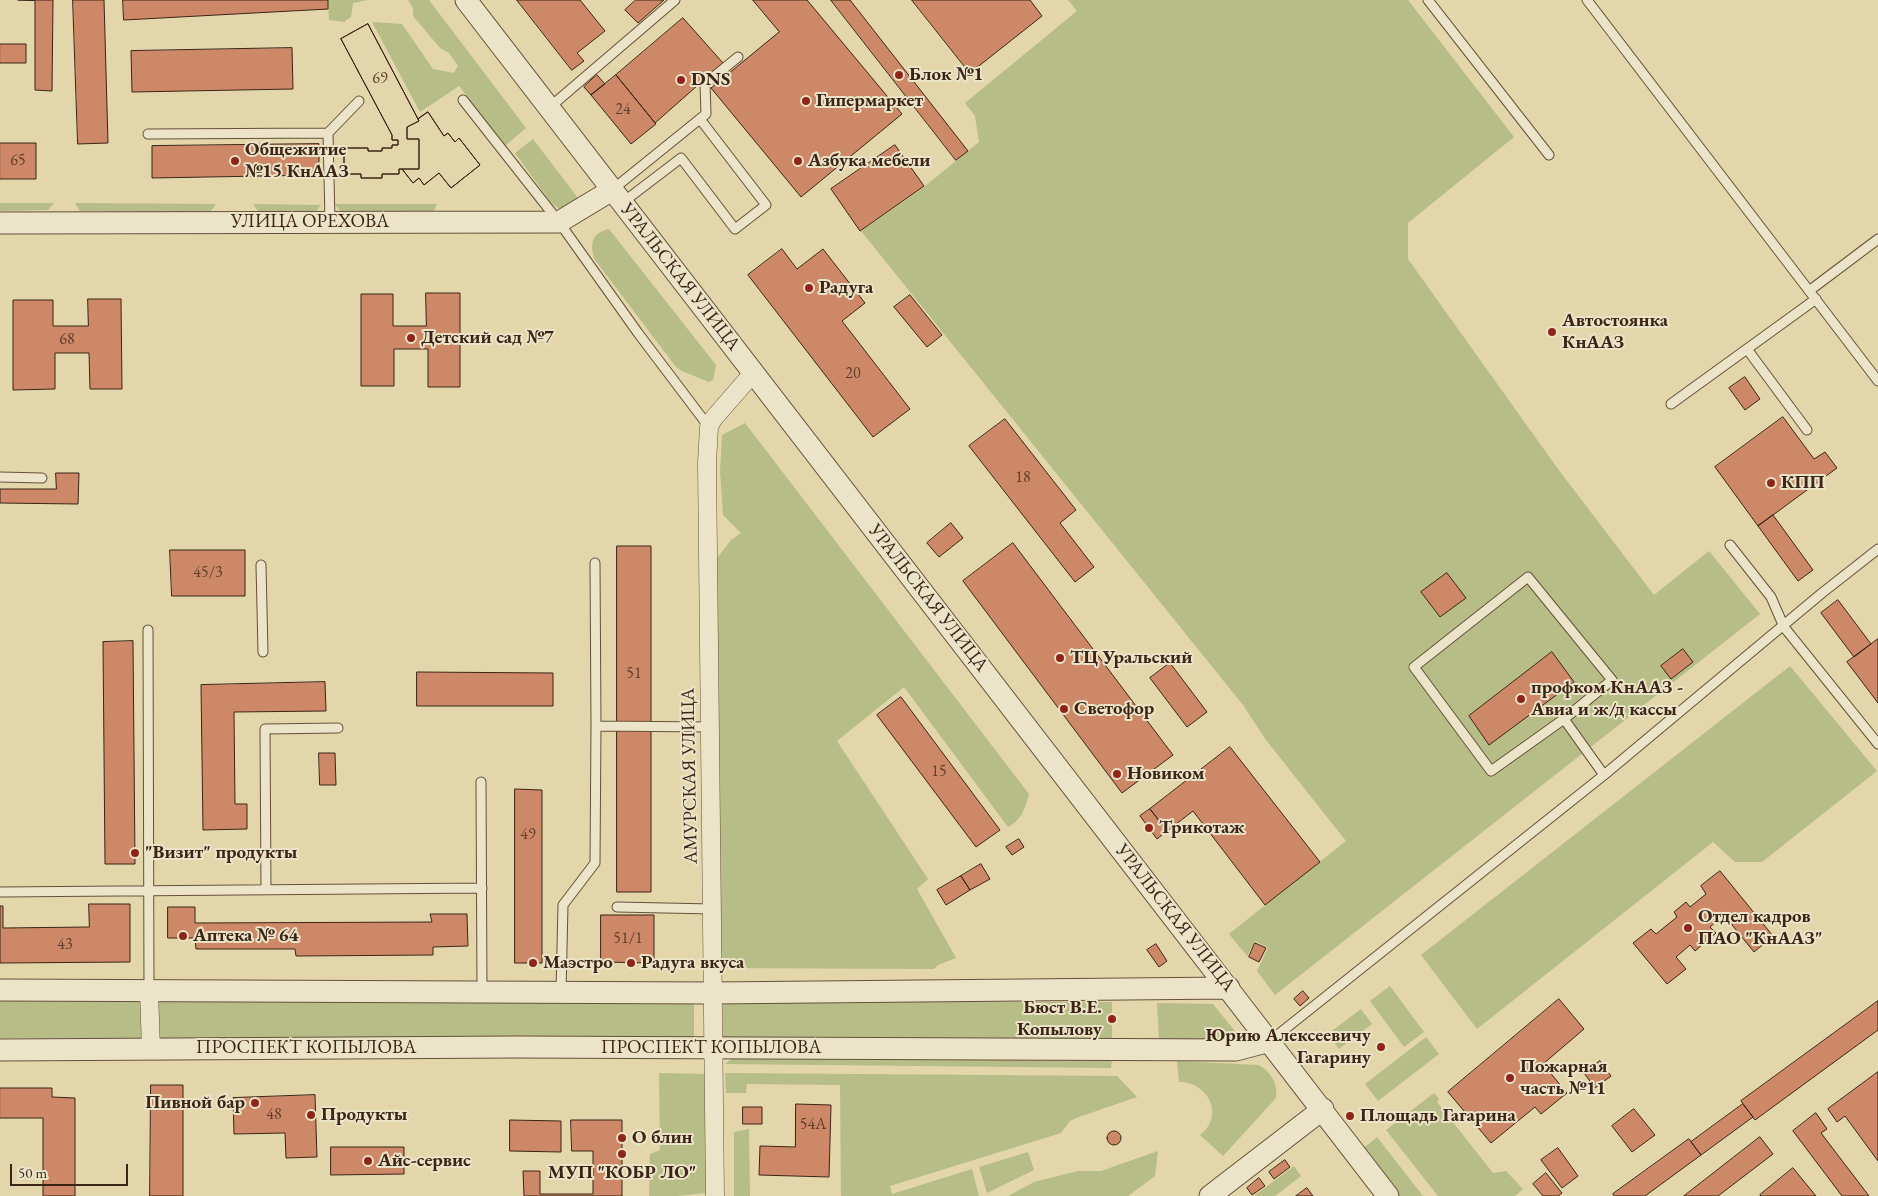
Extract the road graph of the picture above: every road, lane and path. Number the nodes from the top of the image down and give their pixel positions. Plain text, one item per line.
1 (466, 0) edge
2 (675, 0) edge
3 (1428, 0) edge
4 (1587, 0) edge
5 (738, 57) dead end
6 (463, 100) dead end
7 (359, 101) dead end
8 (549, 108) junction
9 (700, 119) junction
10 (148, 134) dead end
11 (328, 134) junction
12 (1549, 154) dead end
13 (617, 197) junction
14 (330, 222) junction
15 (559, 222) junction
16 (0, 223) edge
17 (1878, 239) edge
18 (1809, 290) junction
19 (1816, 299) junction
20 (1747, 349) junction
21 (754, 372) junction
22 (1878, 381) edge
23 (1671, 404) dead end
24 (709, 427) junction
25 (1807, 430) dead end
26 (0, 477) edge
27 (42, 478) dead end
28 (1730, 545) dead end
29 (1878, 549) edge
30 (595, 563) dead end
31 (261, 565) dead end
32 (1784, 627) junction
33 (148, 630) dead end
34 (263, 652) dead end
35 (1564, 719) junction
36 (596, 726) junction
37 (338, 728) dead end
38 (710, 728) junction
39 (1878, 744) edge
40 (1604, 775) junction
41 (481, 782) dead end
42 (482, 888) junction
43 (266, 890) junction
44 (148, 891) junction
45 (0, 892) edge
46 (617, 907) dead end
47 (713, 909) junction
48 (1229, 988) junction
49 (0, 990) edge
50 (149, 991) junction
51 (482, 992) junction
52 (561, 992) junction
53 (713, 993) junction
54 (1270, 1041) junction
55 (714, 1048) junction
56 (150, 1049) junction
57 (0, 1050) edge
58 (1323, 1109) junction
59 (715, 1196) edge
60 (1210, 1196) edge
61 (1388, 1196) edge

1 - 8 street, УРАЛЬСКАЯ УЛИЦА
2 - 8 lane
3 - 12 lane
4 - 18 lane
5 - 9 lane
6 - 15 lane
7 - 11 lane
8 - 13 street, УРАЛЬСКАЯ УЛИЦА
9 - 13 lane
9 - 13 lane
10 - 11 lane
11 - 14 lane
13 - 15 street
13 - 21 street, УРАЛЬСКАЯ УЛИЦА
14 - 15 street, УЛИЦА ОРЕХОВА
14 - 16 street, УЛИЦА ОРЕХОВА
15 - 24 lane
17 - 18 lane
18 - 19 lane
19 - 20 lane
19 - 22 lane
20 - 23 lane
20 - 25 lane
21 - 24 street
21 - 48 street, УРАЛЬСКАЯ УЛИЦА
24 - 38 street, АМУРСКАЯ УЛИЦА
26 - 27 lane
28 - 32 lane
29 - 32 lane
30 - 36 lane
31 - 34 lane
32 - 39 lane
32 - 40 lane
33 - 44 lane
35 - 35 lane
35 - 40 lane
36 - 38 lane
36 - 52 lane
37 - 43 lane
38 - 47 street, АМУРСКАЯ УЛИЦА
40 - 54 lane
41 - 42 lane
42 - 43 lane
42 - 51 lane
43 - 44 lane
44 - 45 lane
44 - 50 lane
46 - 47 lane
47 - 53 street, АМУРСКАЯ УЛИЦА
48 - 53 street
48 - 54 street, УРАЛЬСКАЯ УЛИЦА
49 - 50 street
50 - 51 street
50 - 56 street
51 - 52 street
52 - 53 street
53 - 55 street, АМУРСКАЯ УЛИЦА
54 - 55 street, ПРОСПЕКТ КОПЫЛОВА
54 - 58 street, УРАЛЬСКАЯ УЛИЦА
55 - 56 street, ПРОСПЕКТ КОПЫЛОВА
55 - 59 street, АМУРСКАЯ УЛИЦА
56 - 57 street, ПРОСПЕКТ КОПЫЛОВА
58 - 60 street
58 - 61 street, УРАЛЬСКАЯ УЛИЦА

